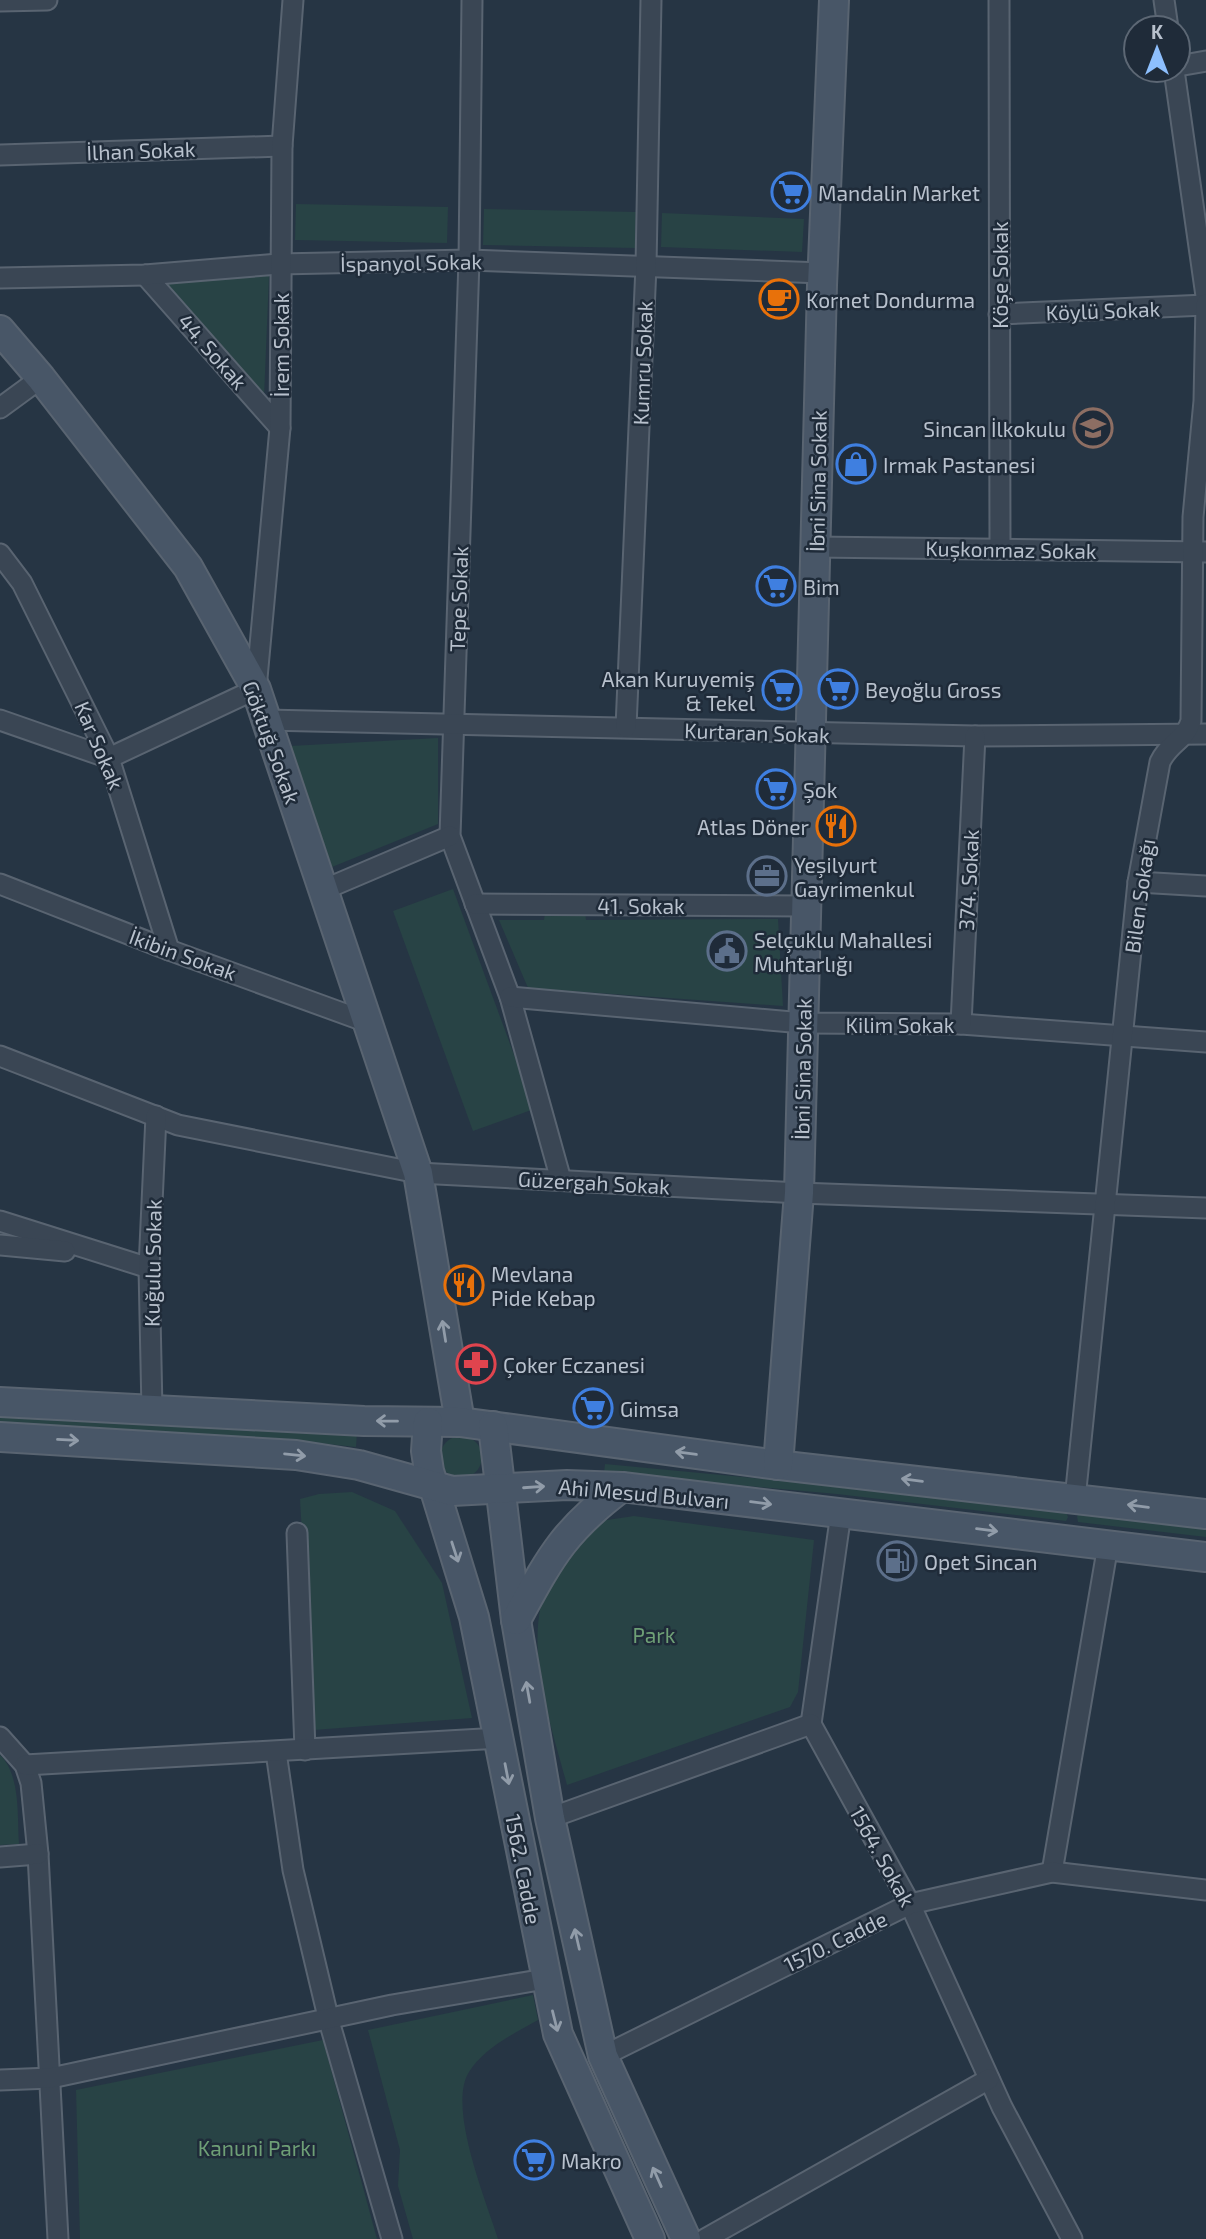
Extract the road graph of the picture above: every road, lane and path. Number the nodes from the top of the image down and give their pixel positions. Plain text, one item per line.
1 (47, 0) edge
2 (293, 0) edge
3 (472, 0) edge
4 (651, 0) edge
5 (834, 0) edge
6 (999, 0) edge
7 (0, 1) edge
8 (1176, 84) edge
9 (282, 146) junction
10 (0, 155) edge
11 (469, 260) junction
12 (279, 264) junction
13 (646, 266) junction
14 (822, 273) junction
15 (145, 275) junction
16 (0, 278) edge
17 (1206, 296) edge
18 (1206, 304) edge
19 (999, 314) junction
20 (0, 330) edge
21 (41, 377) junction
22 (1205, 401) edge
23 (0, 408) edge
24 (280, 428) junction
25 (1200, 516) edge
26 (815, 547) junction
27 (1000, 549) junction
28 (1199, 552) edge
29 (0, 554) edge
30 (256, 689) junction
31 (0, 720) edge
32 (267, 720) junction
33 (453, 723) junction
34 (626, 727) junction
35 (811, 734) junction
36 (1196, 734) edge
37 (975, 736) junction
38 (109, 758) junction
39 (450, 836) junction
40 (1138, 882) junction
41 (0, 884) edge
42 (1206, 886) edge
43 (323, 890) junction
44 (475, 904) junction
45 (806, 906) junction
46 (169, 950) junction
47 (510, 997) junction
48 (368, 1022) junction
49 (803, 1023) junction
50 (961, 1024) junction
51 (1123, 1036) junction
52 (1206, 1042) edge
53 (2, 1055) edge
54 (156, 1116) junction
55 (418, 1173) junction
56 (561, 1180) junction
57 (799, 1193) junction
58 (1104, 1206) junction
59 (1206, 1208) edge
60 (0, 1221) edge
61 (0, 1245) edge
62 (99, 1253) junction
63 (149, 1268) junction
64 (0, 1402) edge
65 (152, 1410) junction
66 (428, 1422) junction
67 (460, 1422) junction
68 (493, 1426) junction
69 (0, 1437) edge
70 (779, 1465) junction
71 (434, 1487) junction
72 (622, 1487) junction
73 (501, 1489) junction
74 (1075, 1499) junction
75 (841, 1513) junction
76 (1206, 1514) edge
77 (297, 1533) dead end
78 (1108, 1545) junction
79 (1206, 1557) edge
80 (516, 1620) junction
81 (811, 1724) junction
82 (0, 1737) edge
83 (500, 1738) junction
84 (305, 1750) junction
85 (276, 1752) junction
86 (25, 1765) junction
87 (550, 1818) junction
88 (38, 1854) junction
89 (0, 1857) edge
90 (1052, 1872) junction
91 (1206, 1889) edge
92 (910, 1904) junction
93 (545, 1979) junction
94 (330, 2021) junction
95 (603, 2056) junction
96 (51, 2078) junction
97 (989, 2079) junction
98 (0, 2080) edge
99 (58, 2239) edge
100 (392, 2239) edge
101 (650, 2239) edge
102 (686, 2239) edge
103 (705, 2239) edge
104 (1072, 2239) edge

1 - 7 street
2 - 9 street, İrem Sokak
3 - 11 street, Tepe Sokak
4 - 13 street, Kumru Sokak
5 - 14 main road, İbni Sina Sokak
6 - 19 street, Köşe Sokak
8 - 17 street
9 - 10 street, İlhan Sokak
9 - 12 street, İrem Sokak
11 - 12 street, İspanyol Sokak
11 - 13 street, İspanyol Sokak
11 - 33 street, Tepe Sokak
12 - 15 street, İspanyol Sokak
12 - 24 street, İrem Sokak
13 - 14 street, İspanyol Sokak
13 - 34 street, Kumru Sokak
14 - 26 main road, İbni Sina Sokak
15 - 16 street, İspanyol Sokak
15 - 24 street, 44. Sokak
18 - 19 street, Köylü Sokak
18 - 22 street
19 - 27 street, Köşe Sokak
20 - 21 main road, Göktuğ Sokak
21 - 23 street
21 - 30 main road, Göktuğ Sokak
22 - 25 street
24 - 30 street, İrem Sokak
25 - 28 street
26 - 27 street, Kuşkonmaz Sokak
26 - 35 main road, İbni Sina Sokak
27 - 28 street, Kuşkonmaz Sokak
28 - 36 street
29 - 38 street, Kar Sokak
30 - 32 main road, Göktuğ Sokak
30 - 38 street
31 - 38 street
32 - 33 street, Kurtaran Sokak
32 - 43 main road, Göktuğ Sokak
33 - 34 street, Kurtaran Sokak
33 - 39 street, Tepe Sokak
34 - 35 street, Kurtaran Sokak
35 - 37 street, Kurtaran Sokak
35 - 45 main road, İbni Sina Sokak
36 - 37 street, Kurtaran Sokak
36 - 40 street, Bilen Sokağı
37 - 50 street, 374. Sokak
38 - 46 street, Kar Sokak
39 - 43 street
39 - 44 street, Tepe Sokak
40 - 42 street
40 - 51 street, Bilen Sokağı
41 - 46 street, İkibin Sokak
43 - 48 main road, Göktuğ Sokak
44 - 45 street, 41. Sokak
44 - 47 street, Tepe Sokak
45 - 49 main road, İbni Sina Sokak
46 - 48 street, İkibin Sokak
47 - 49 street, Kilim Sokak
47 - 56 street, Tepe Sokak
48 - 55 main road, Göktuğ Sokak
49 - 50 street, Kilim Sokak
49 - 57 main road, İbni Sina Sokak
50 - 51 street, Kilim Sokak
51 - 52 street, Kilim Sokak
51 - 58 street, Bilen Sokağı
53 - 54 street, Güzergah Sokak
54 - 55 street, Güzergah Sokak
54 - 63 street, Kuğulu Sokak
55 - 56 street, Güzergah Sokak
67 -> 55 main road, Göktuğ Sokak
56 - 57 street, Güzergah Sokak
57 - 58 street, Güzergah Sokak
57 - 70 main road, İbni Sina Sokak
58 - 59 street, Güzergah Sokak
58 - 74 street, Bilen Sokağı
60 - 62 street
61 - 62 street
62 - 63 street
63 - 65 street, Kuğulu Sokak
64 - 65 main road, Ahi Mesud Bulvarı
66 -> 65 main road, Ahi Mesud Bulvarı
66 - 67 main road, Ahi Mesud Bulvarı
66 - 71 main road, 1562. Cadde
67 - 68 main road, Ahi Mesud Bulvarı
70 -> 68 main road, Ahi Mesud Bulvarı
68 - 73 main road, 1562. Cadde
69 -> 71 main road, Ahi Mesud Bulvarı
74 -> 70 main road, Ahi Mesud Bulvarı
71 - 73 main road, Ahi Mesud Bulvarı
71 -> 83 main road, 1562. Cadde
73 -> 72 main road, Ahi Mesud Bulvarı
72 -> 75 main road, Ahi Mesud Bulvarı
72 - 80 main road
73 - 80 main road, 1562. Cadde
76 -> 74 main road, Ahi Mesud Bulvarı
75 -> 78 main road, Ahi Mesud Bulvarı
75 - 81 street
77 - 84 street
78 - 79 main road, Ahi Mesud Bulvarı
78 - 90 street
87 -> 80 main road, 1562. Cadde
81 - 87 street
81 - 92 street, 1564. Sokak
82 - 86 street
83 - 84 street
83 -> 93 main road, 1562. Cadde
84 - 85 street
85 - 86 street
85 - 94 street
86 - 88 street
95 -> 87 main road, 1562. Cadde
88 - 89 street
88 - 96 street
90 - 91 street, 1570. Cadde
90 - 92 street, 1570. Cadde
92 - 95 street, 1570. Cadde
92 - 97 street, 1564. Sokak
93 - 94 street
93 -> 101 main road, 1562. Cadde
94 - 96 street
94 - 100 street
102 -> 95 main road, 1562. Cadde
96 - 98 street
96 - 99 street
97 - 103 street
97 - 104 street, 1564. Sokak

